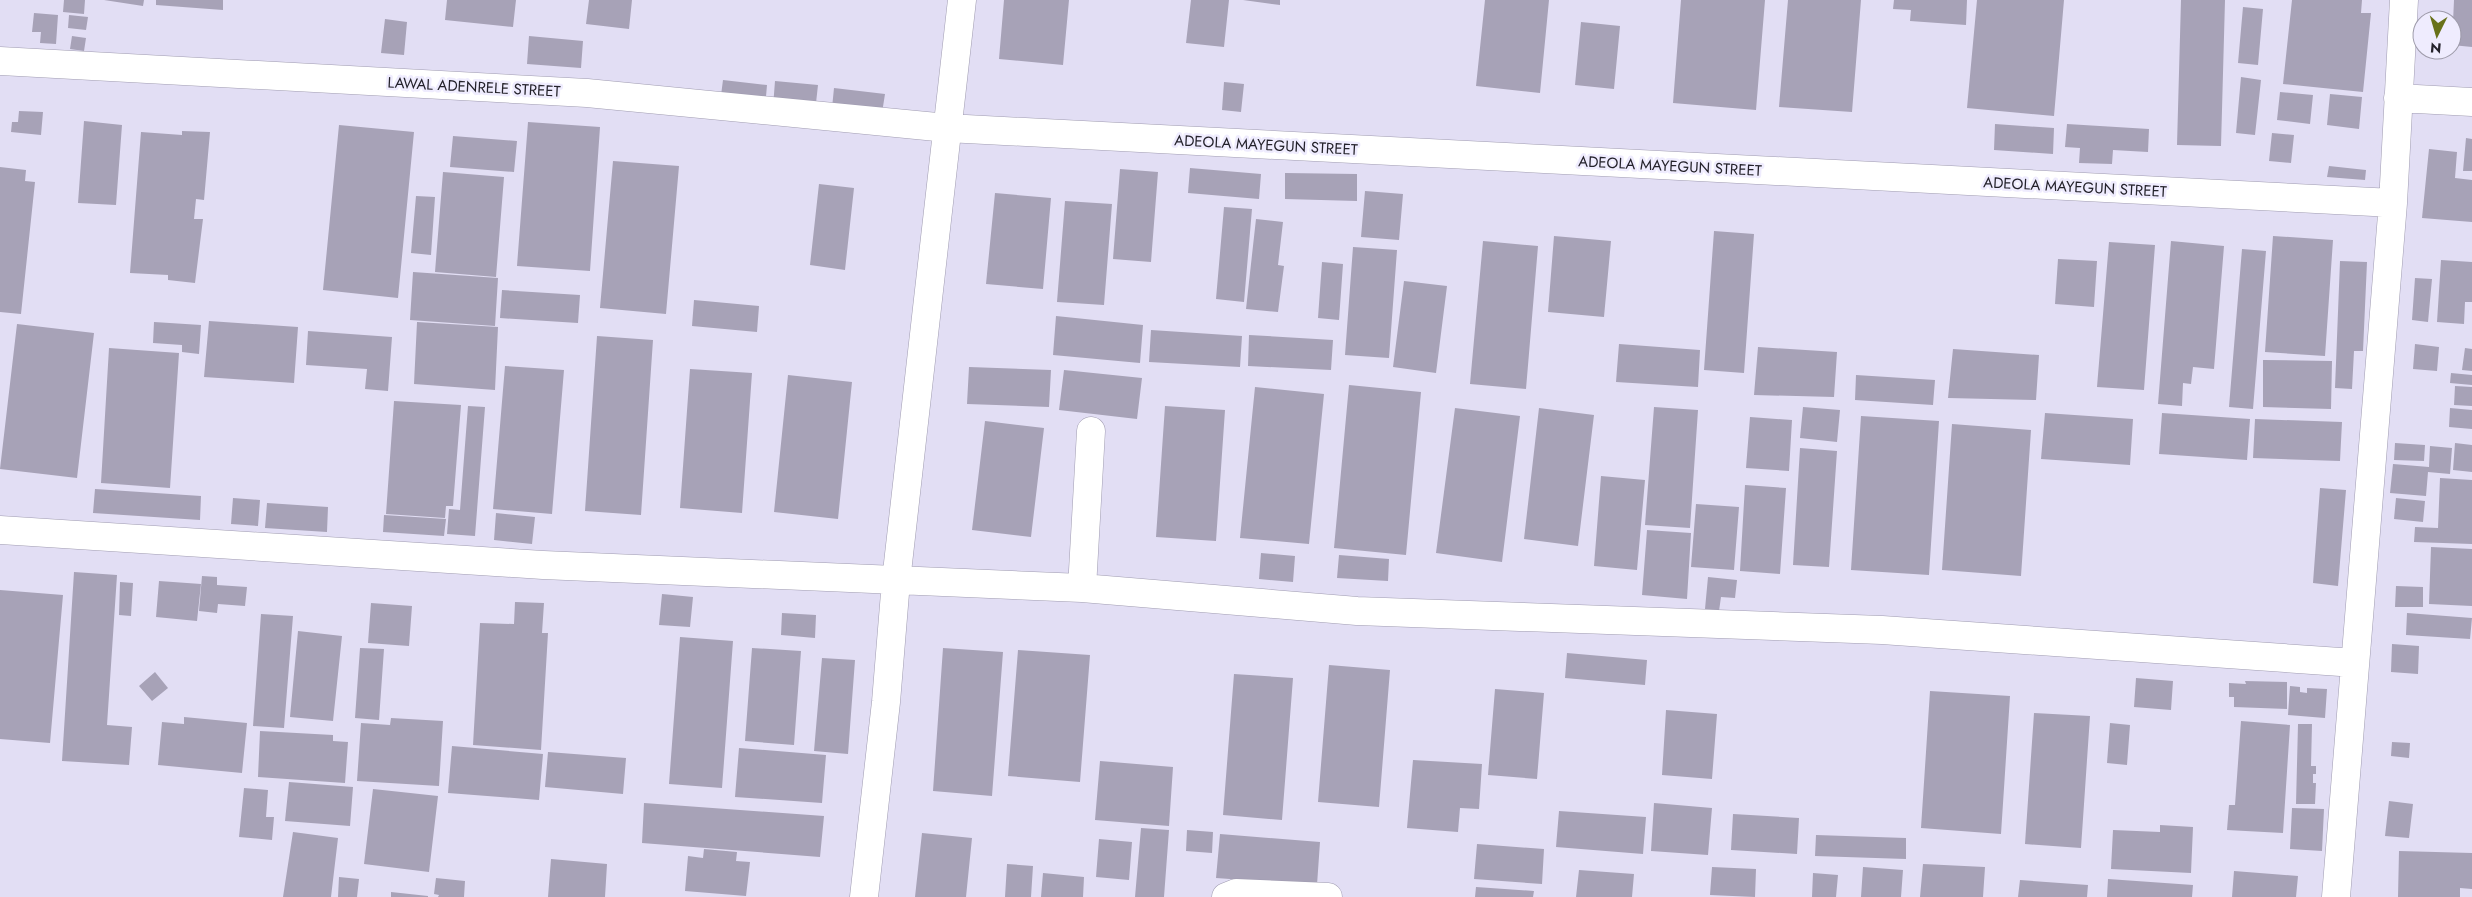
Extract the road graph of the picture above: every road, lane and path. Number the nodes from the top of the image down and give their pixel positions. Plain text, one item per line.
1 (962, 0) edge
2 (2404, 0) edge
3 (0, 61) edge
4 (2398, 98) junction
5 (2472, 102) edge
6 (947, 128) junction
7 (2393, 203) junction
8 (1091, 431) dead end
9 (0, 530) edge
10 (896, 582) junction
11 (1082, 588) junction
12 (2355, 663) junction
13 (864, 897) edge
14 (1226, 897) edge
15 (1328, 897) edge
16 (2336, 897) edge

1 - 6 street
2 - 4 street
3 - 6 street, LAWAL ADENRELE STREET
4 - 5 street
4 - 7 street
6 - 7 street, ADEOLA MAYEGUN STREET
6 - 10 street
7 - 12 street
8 - 11 street
9 - 10 street
10 - 11 street
10 - 13 street
11 - 12 street
12 - 16 street
14 - 15 street

